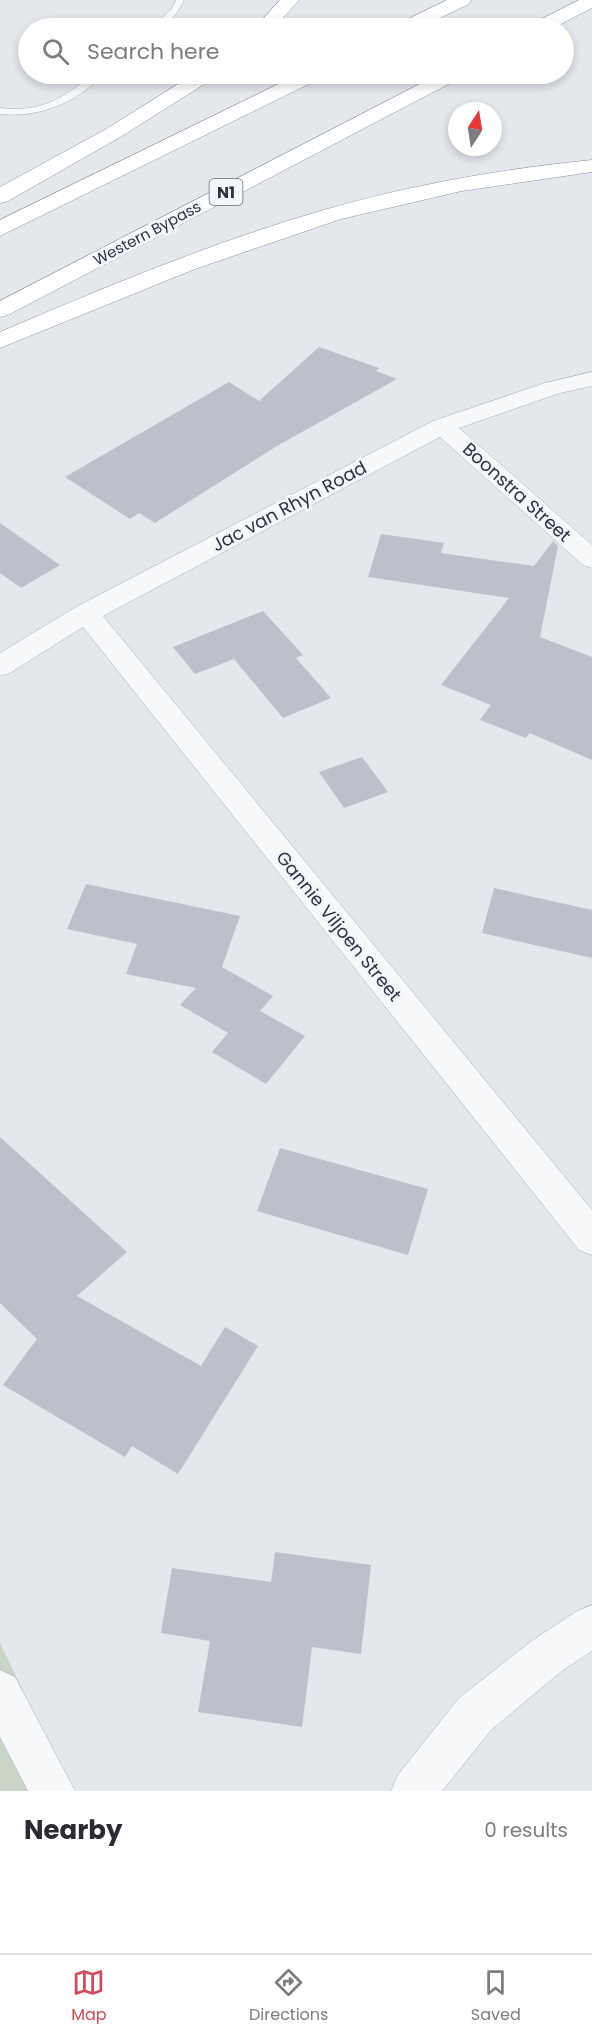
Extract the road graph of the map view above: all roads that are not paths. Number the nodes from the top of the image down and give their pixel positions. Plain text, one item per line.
1 (180, 0) edge
2 (290, 0) edge
3 (462, 0) edge
4 (592, 1) edge
5 (166, 18) edge
6 (273, 18) edge
7 (425, 18) edge
8 (559, 18) edge
9 (86, 84) edge
10 (191, 84) edge
11 (294, 84) edge
12 (434, 84) edge
13 (0, 111) edge
14 (592, 166) edge
15 (0, 196) edge
16 (0, 229) edge
17 (0, 310) edge
18 (0, 341) edge
19 (592, 380) edge
20 (442, 426) junction
21 (592, 559) edge
22 (86, 613) junction
23 (0, 666) edge
24 (592, 1238) edge
25 (592, 1626) edge
26 (0, 1692) edge
27 (52, 1791) edge
28 (414, 1791) edge

1 - 5 lane
2 - 6 highway
3 - 7 highway
4 - 8 highway
9 - 13 lane
10 - 15 highway
11 - 16 highway
12 - 17 highway, Western Bypass / N1
14 - 18 highway
19 - 20 street, Jac van Rhyn Road
20 - 21 street, Boonstra Street
20 - 22 street, Jac van Rhyn Road
22 - 23 street, Jac van Rhyn Road
22 - 24 street, Gannie Viljoen Street
25 - 28 street
26 - 27 street

